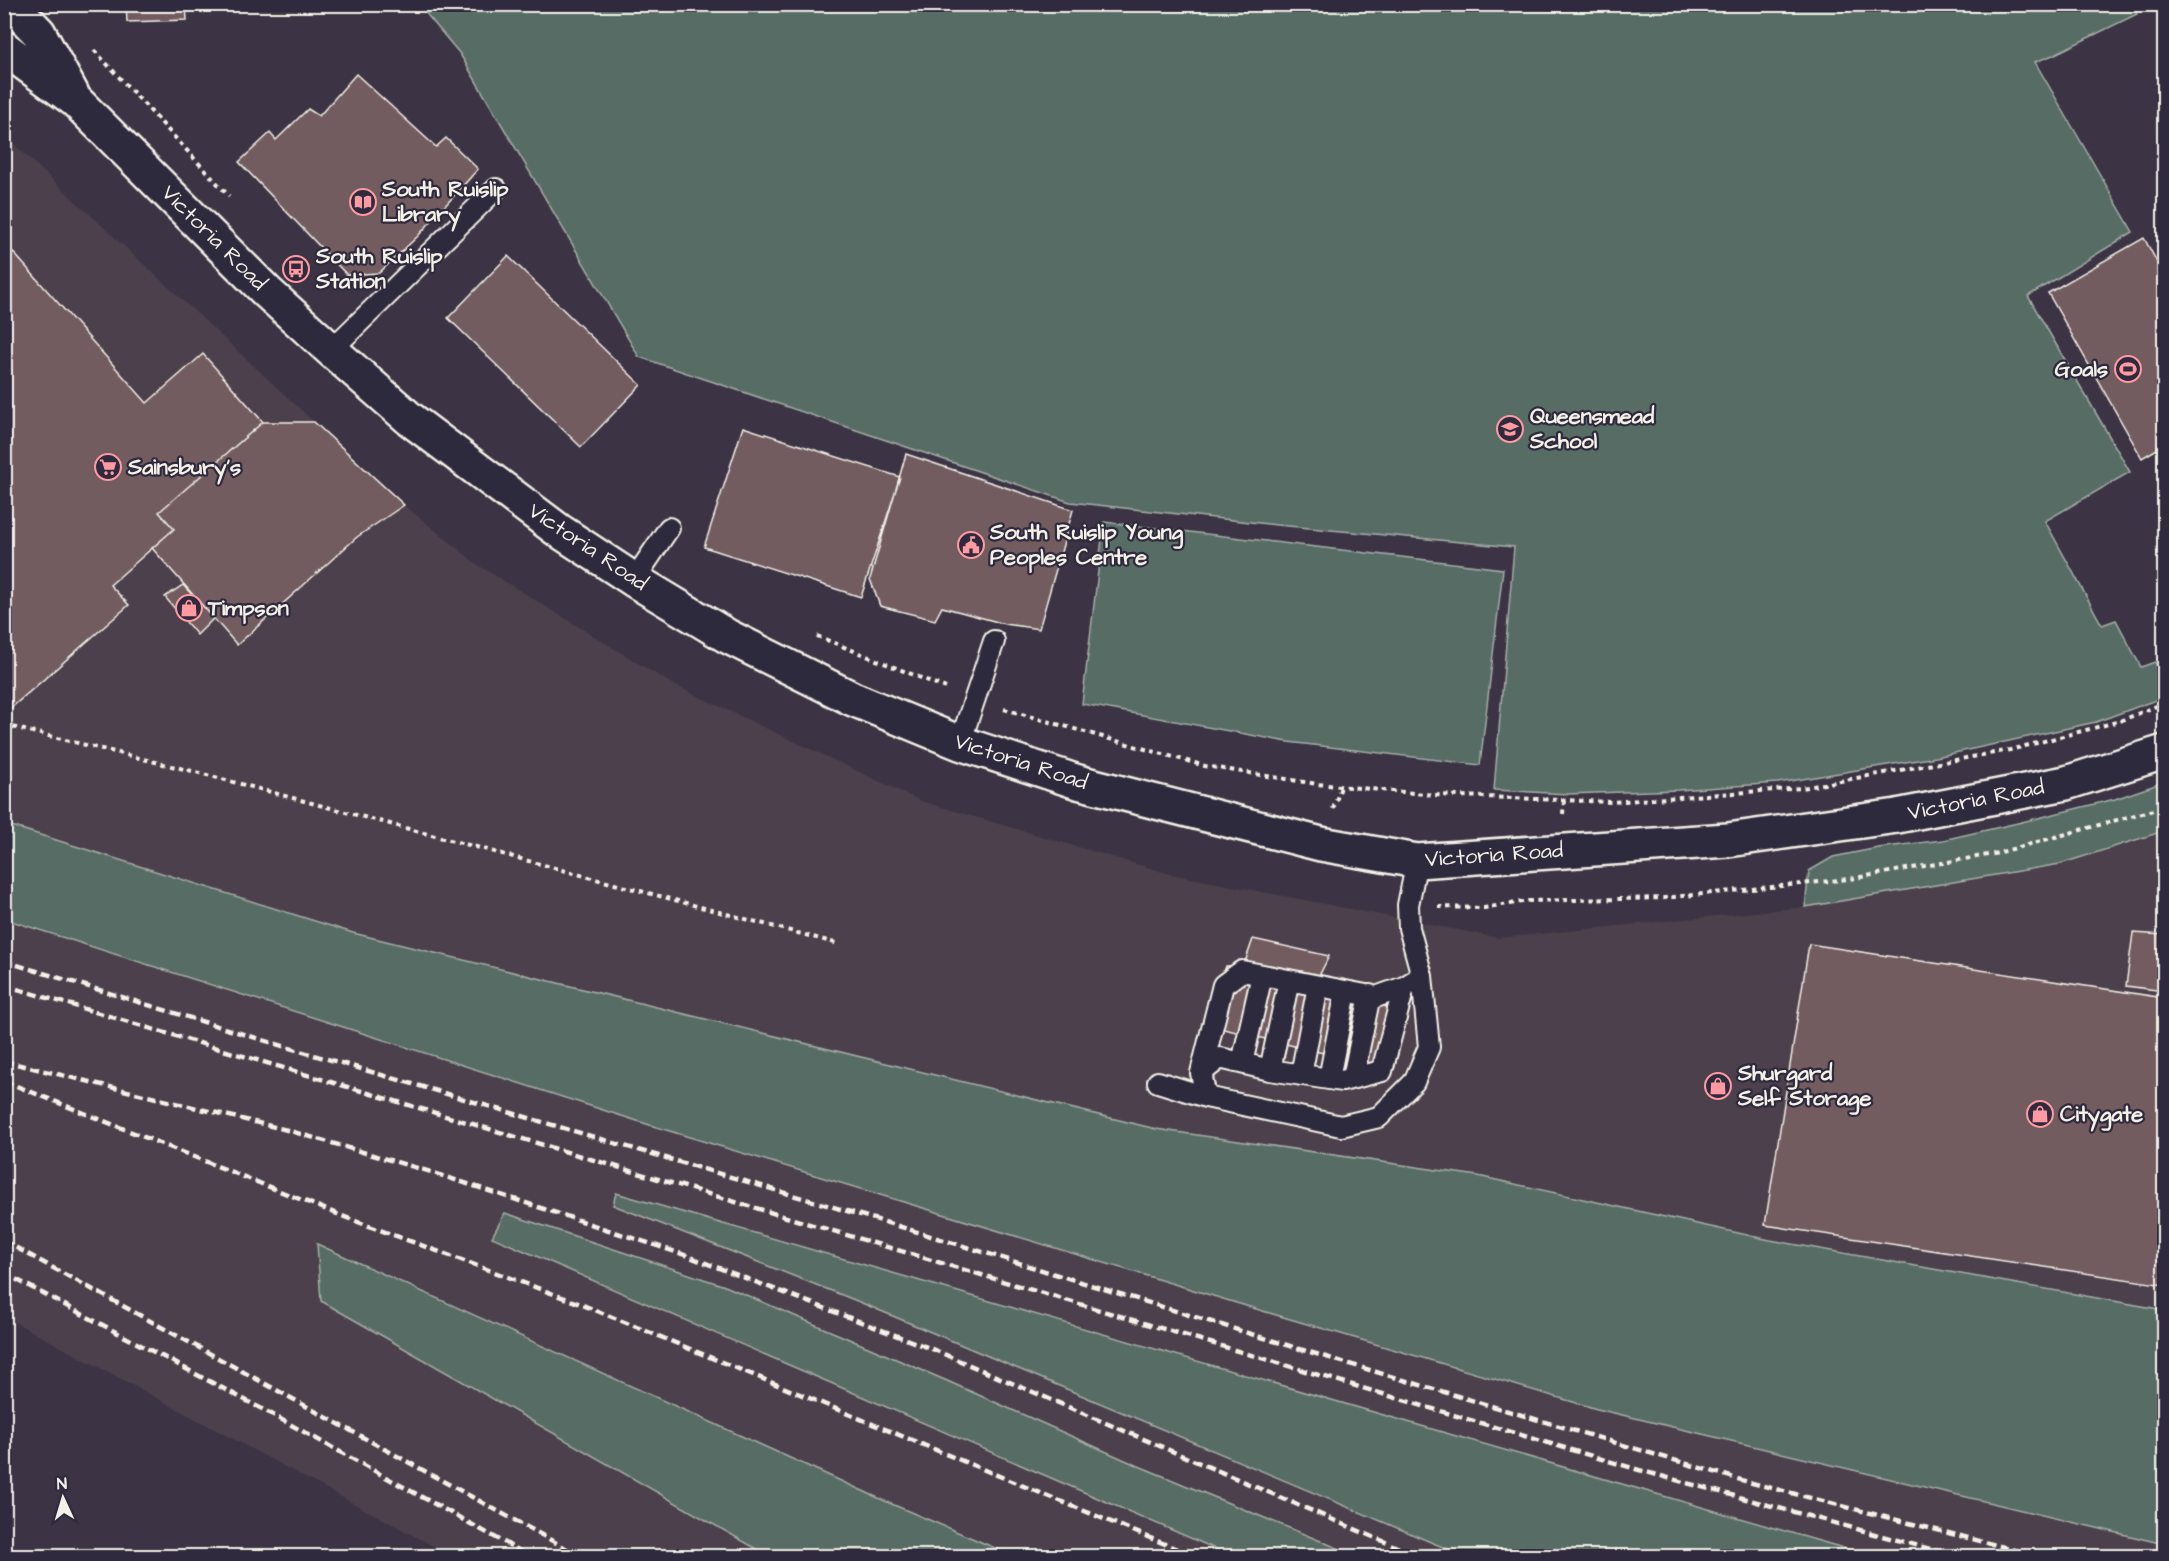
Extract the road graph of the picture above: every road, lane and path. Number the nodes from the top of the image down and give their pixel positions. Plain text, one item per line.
1 (11, 4) edge
2 (36, 19) edge
3 (86, 42) dead end
4 (4, 48) edge
5 (4, 65) edge
6 (37, 73) junction
7 (76, 101) junction
8 (496, 189) dead end
9 (232, 199) dead end
10 (331, 350) junction
11 (669, 528) dead end
12 (634, 579) junction
13 (808, 632) dead end
14 (994, 641) dead end
15 (974, 699) junction
16 (2164, 703) edge
17 (4, 725) edge
18 (960, 743) junction
19 (2164, 752) edge
20 (2164, 807) edge
21 (1417, 861) junction
22 (1408, 906) junction
23 (839, 944) dead end
24 (1262, 975) junction
25 (1422, 976) junction
26 (1289, 980) junction
27 (1318, 986) junction
28 (1404, 987) junction
29 (1346, 991) junction
30 (1370, 995) junction
31 (1242, 1063) junction
32 (1270, 1070) junction
33 (1202, 1073) junction
34 (1301, 1075) junction
35 (1353, 1078) junction
36 (1329, 1079) junction
37 (1158, 1082) dead end
38 (1206, 1097) junction

1 - 2 street, Victoria Road
2 - 7 street, Victoria Road
3 - 9 path
4 - 6 street, Victoria Road
5 - 6 street
6 - 7 street, Victoria Road
7 - 10 street, Victoria Road
8 - 10 lane
10 - 12 street, Victoria Road
11 - 12 lane
12 - 18 street, Victoria Road
13 - 15 path
14 - 15 lane
15 - 16 path
15 - 18 lane
17 - 23 path
18 - 21 street, Victoria Road
19 - 21 street, Victoria Road
20 - 22 path
21 - 22 lane
22 - 25 lane
24 - 26 lane
24 - 31 lane
24 - 33 lane
25 - 28 lane
25 - 38 lane
26 - 27 lane
26 - 32 lane
27 - 29 lane
27 - 34 lane
28 - 30 lane
28 - 35 lane
29 - 30 lane
29 - 36 lane
30 - 35 lane
31 - 32 lane
31 - 33 lane
32 - 34 lane
33 - 38 lane
34 - 36 lane
35 - 36 lane
37 - 38 lane

